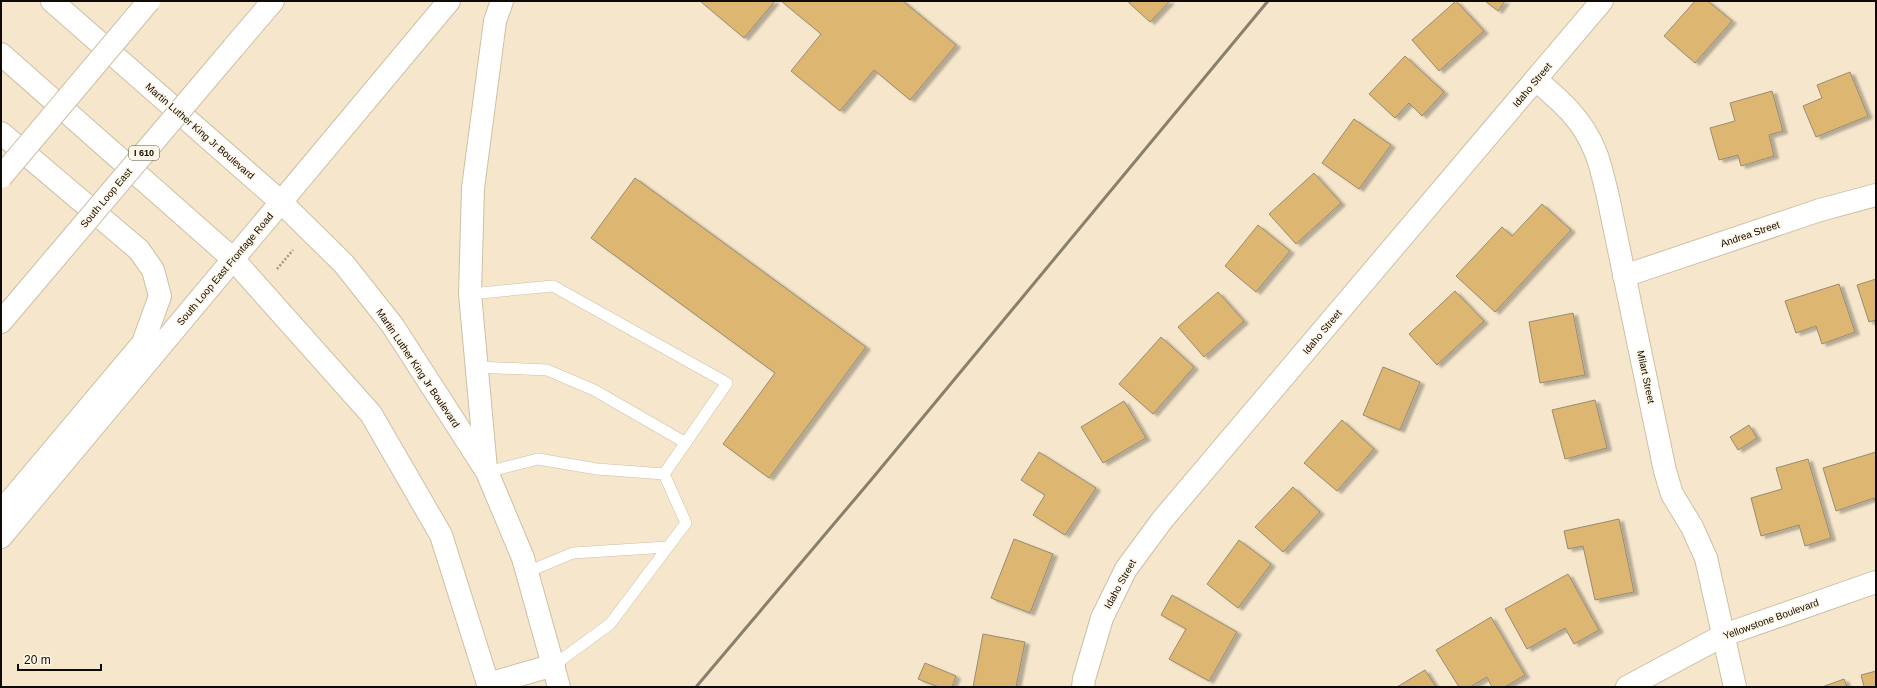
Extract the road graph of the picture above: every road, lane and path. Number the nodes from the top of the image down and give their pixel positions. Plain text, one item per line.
1 (52, 1) edge
2 (149, 1) edge
3 (273, 1) edge
4 (449, 1) edge
5 (502, 1) edge
6 (1602, 1) edge
7 (1, 54) edge
8 (1536, 80) junction
9 (1, 133) edge
10 (1, 177) edge
11 (1876, 195) edge
12 (281, 202) junction
13 (293, 250) dead end
14 (234, 259) junction
15 (273, 273) dead end
16 (1624, 276) junction
17 (470, 294) junction
18 (1, 322) edge
19 (477, 367) junction
20 (686, 443) junction
21 (487, 472) junction
22 (664, 474) junction
23 (1, 512) edge
24 (1, 536) edge
25 (667, 547) junction
26 (527, 572) junction
27 (1876, 582) edge
28 (1724, 635) junction
29 (554, 665) junction
30 (488, 685) edge
31 (559, 687) edge
32 (1083, 687) edge
33 (1627, 687) edge
34 (1735, 687) edge

1 - 12 main road, Martin Luther King Jr Boulevard
2 - 10 main road, bridge
3 - 18 main road, South Loop East / I 610, bridge
4 - 12 main road, South Loop East Frontage Road
5 - 17 main road
6 - 8 main road, Idaho Street
7 - 14 main road
8 - 16 main road, Milart Street
8 - 32 main road, Idaho Street
9 - 23 main road
11 - 16 main road, Andrea Street
12 - 14 main road, South Loop East Frontage Road
12 - 21 main road, Martin Luther King Jr Boulevard
13 - 15 path
14 - 24 main road, South Loop East Frontage Road
14 - 30 main road
16 - 28 main road, Milart Street
17 - 19 main road
17 - 20 lane
19 - 20 lane
19 - 21 main road
20 - 22 lane
21 - 22 lane
21 - 26 main road, Martin Luther King Jr Boulevard
22 - 25 lane
25 - 26 lane
25 - 29 lane
26 - 29 main road, Martin Luther King Jr Boulevard
27 - 28 main road, Yellowstone Boulevard
28 - 33 main road, Yellowstone Boulevard
28 - 34 main road, Milart Street
29 - 30 main road
29 - 31 main road, Martin Luther King Jr Boulevard

